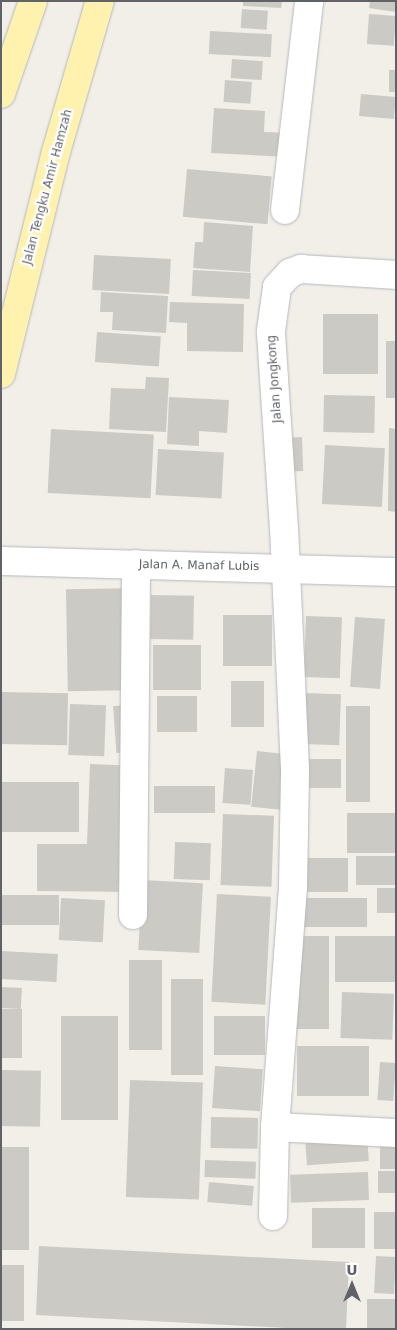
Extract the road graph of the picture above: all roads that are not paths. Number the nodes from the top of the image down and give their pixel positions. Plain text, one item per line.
1 (33, 1) edge
2 (100, 1) edge
3 (309, 1) edge
4 (1, 94) edge
5 (285, 210) dead end
6 (396, 275) edge
7 (1, 374) edge
8 (1, 562) edge
9 (136, 564) junction
10 (284, 568) junction
11 (396, 572) edge
12 (133, 915) dead end
13 (275, 1127) junction
14 (396, 1133) edge
15 (273, 1216) dead end

1 - 4 main road
2 - 7 main road, Jalan Tengku Amir Hamzah
3 - 5 street
6 - 10 street, Jalan Jongkong
8 - 9 street, Jalan A. Manaf Lubis
9 - 10 street, Jalan A. Manaf Lubis
9 - 12 street
10 - 11 street, Jalan A. Manaf Lubis
10 - 13 street, Jalan Jongkong
13 - 14 street
13 - 15 street, Jalan Jongkong

